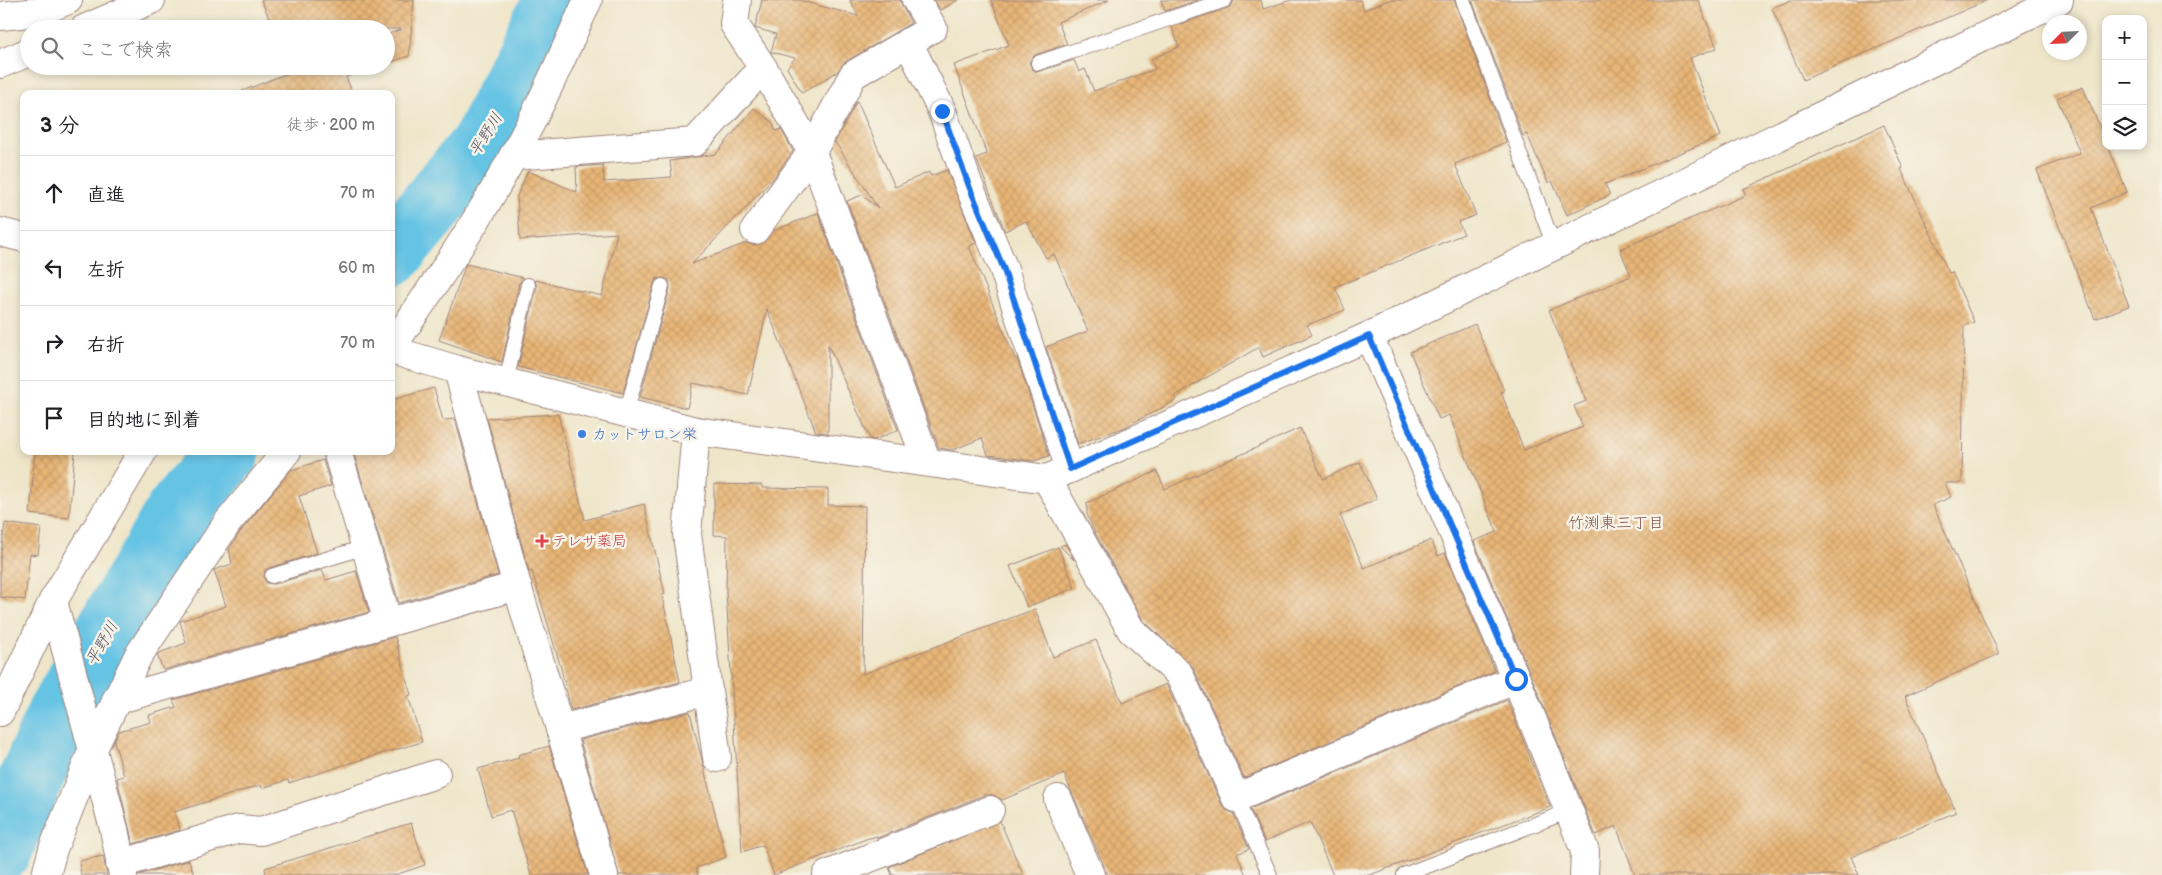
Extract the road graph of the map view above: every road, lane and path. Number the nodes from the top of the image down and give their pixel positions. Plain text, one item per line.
1 (34, 0) edge
2 (68, 0) edge
3 (588, 0) edge
4 (738, 0) edge
5 (916, 0) edge
6 (1225, 0) edge
7 (1463, 0) edge
8 (2059, 0) edge
9 (139, 2) edge
10 (0, 15) edge
11 (102, 20) edge
12 (908, 42) junction
13 (20, 56) edge
14 (1038, 63) dead end
15 (0, 64) edge
16 (763, 68) junction
17 (812, 152) junction
18 (513, 156) junction
19 (756, 230) dead end
20 (0, 232) edge
21 (20, 237) edge
22 (1554, 246) junction
23 (528, 285) dead end
24 (662, 286) dead end
25 (1369, 336) junction
26 (395, 343) edge
27 (395, 350) edge
28 (458, 370) junction
29 (506, 382) junction
30 (626, 413) junction
31 (696, 430) junction
32 (141, 455) edge
33 (284, 455) edge
34 (338, 455) edge
35 (928, 462) junction
36 (1059, 474) junction
37 (365, 547) junction
38 (272, 576) dead end
39 (517, 586) junction
40 (53, 601) junction
41 (388, 622) junction
42 (1516, 679) junction
43 (708, 691) junction
44 (116, 700) junction
45 (0, 712) edge
46 (560, 729) junction
47 (90, 741) junction
48 (717, 758) dead end
49 (436, 774) dead end
50 (1236, 798) junction
51 (1058, 799) dead end
52 (990, 810) dead end
53 (1569, 811) junction
54 (121, 870) edge
55 (46, 875) edge
56 (604, 875) edge
57 (827, 875) edge
58 (1090, 875) edge
59 (1270, 875) edge
60 (1404, 875) edge
61 (1584, 875) edge

1 - 10 street
2 - 10 street
3 - 18 street
4 - 16 street
5 - 12 street
6 - 14 lane
7 - 22 lane
8 - 22 street
9 - 11 street
12 - 17 street
12 - 36 street
13 - 15 street
16 - 17 street
16 - 18 street
17 - 19 street
17 - 35 street
18 - 26 street
20 - 21 street
22 - 25 street
23 - 29 lane
24 - 30 lane
25 - 36 street
25 - 42 street
27 - 28 street
28 - 29 street
28 - 39 street
29 - 30 street
30 - 31 street
31 - 35 street
31 - 43 street
32 - 40 street
33 - 44 street
34 - 37 street
35 - 36 street
36 - 50 street
37 - 38 lane
37 - 41 street
39 - 41 street
39 - 46 street
40 - 45 street
40 - 47 street
41 - 44 street
42 - 50 street
42 - 53 street
43 - 46 street
43 - 48 street
44 - 47 street
46 - 56 street
47 - 54 street
47 - 55 street
49 - 54 street
50 - 59 lane
51 - 58 street
52 - 57 street
53 - 60 lane
53 - 61 street

